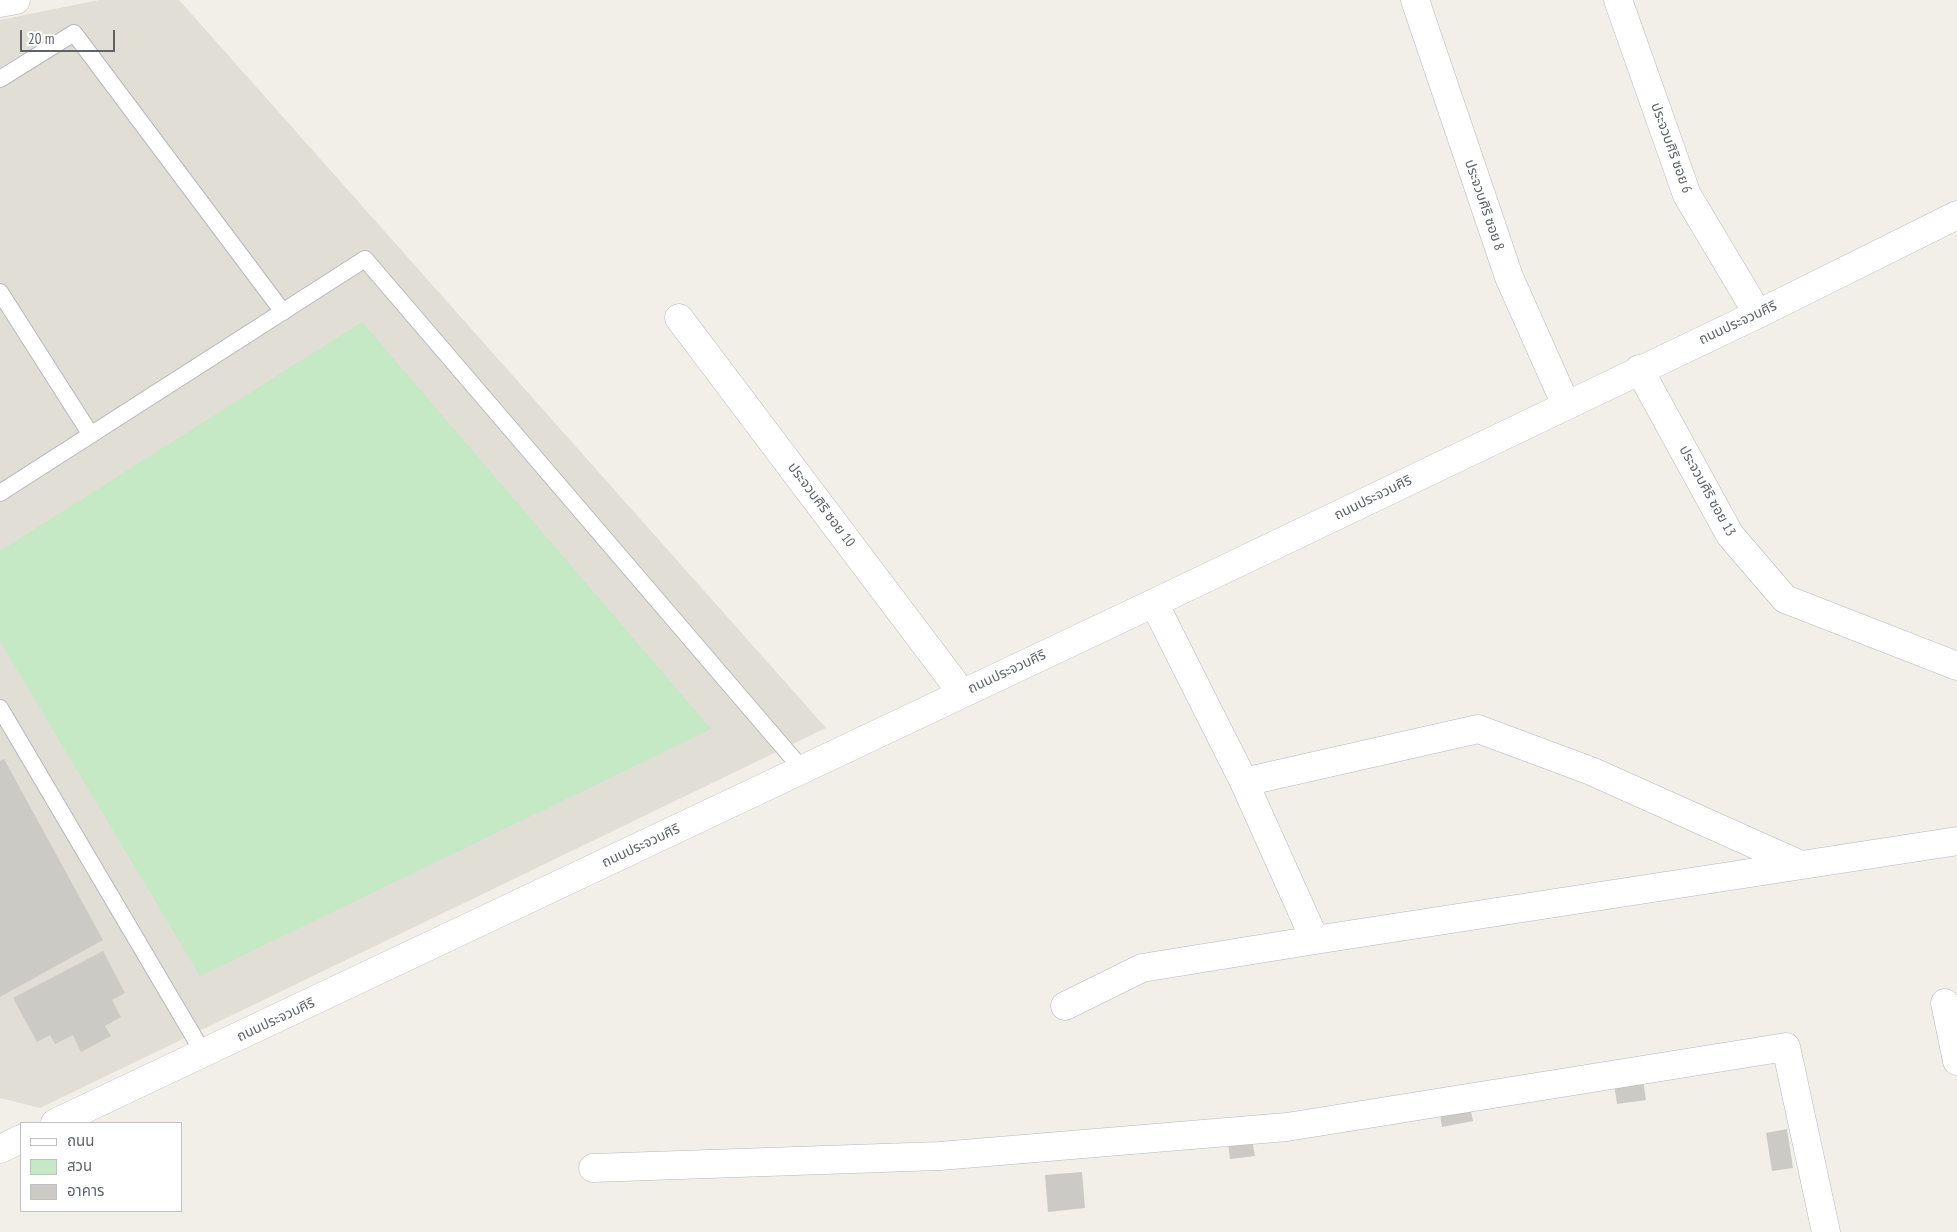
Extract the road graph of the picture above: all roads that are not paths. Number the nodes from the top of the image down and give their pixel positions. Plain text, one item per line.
1 (16, 0) edge
2 (1415, 0) edge
3 (1618, 0) edge
4 (0, 3) edge
5 (0, 79) edge
6 (1957, 215) edge
7 (0, 292) edge
8 (282, 312) junction
9 (1758, 314) junction
10 (679, 318) dead end
11 (1639, 369) junction
12 (1566, 405) junction
13 (91, 435) junction
14 (0, 494) edge
15 (1154, 603) junction
16 (1957, 666) edge
17 (962, 693) junction
18 (0, 708) edge
19 (802, 769) junction
20 (1244, 782) junction
21 (1957, 841) edge
22 (1801, 865) junction
23 (1315, 940) junction
24 (1945, 1003) dead end
25 (1065, 1006) dead end
26 (204, 1054) junction
27 (1957, 1061) edge
28 (57, 1122) edge
29 (20, 1139) edge
30 (0, 1149) edge
31 (593, 1168) dead end
32 (1826, 1232) edge

1 - 4 street
2 - 12 street, ประจวบศิริ ซอย 8
3 - 9 street, ประจวบศิริ ซอย 6
5 - 8 lane
6 - 9 street, ถนนประจวบศิริ
7 - 13 lane
8 - 13 lane
8 - 19 lane
9 - 11 street, ถนนประจวบศิริ
10 - 17 street, ประจวบศิริ ซอย 10
11 - 12 street, ถนนประจวบศิริ
11 - 16 street, ประจวบศิริ ซอย 13
12 - 15 street, ถนนประจวบศิริ
13 - 14 lane
15 - 17 street, ถนนประจวบศิริ
15 - 20 street
17 - 19 street, ถนนประจวบศิริ
18 - 26 lane
19 - 26 street, ถนนประจวบศิริ
20 - 22 street
20 - 23 street
21 - 22 street
22 - 23 street
23 - 25 street
24 - 27 street
26 - 28 street, ถนนประจวบศิริ
29 - 30 street
31 - 32 street

